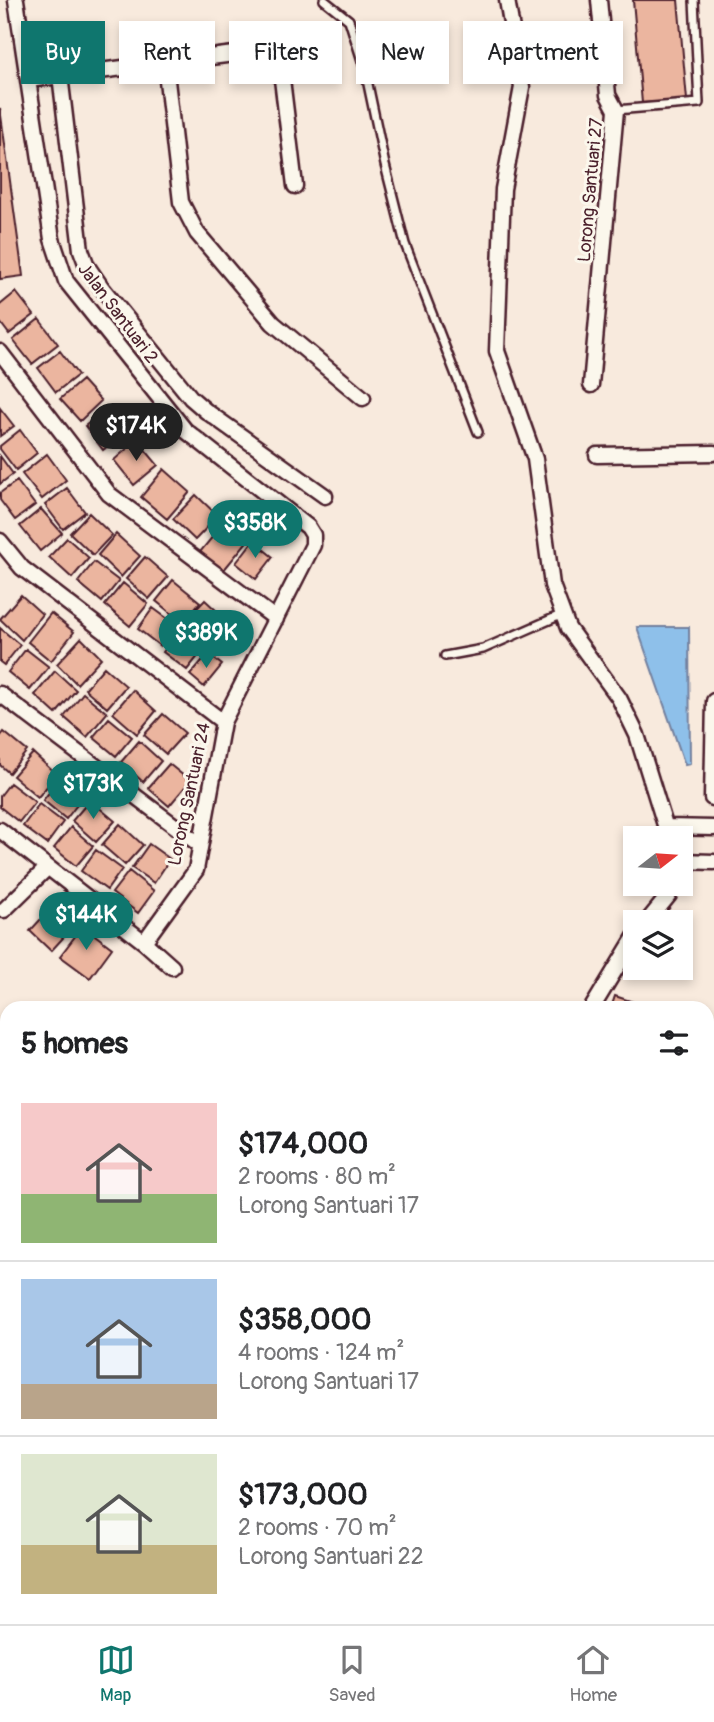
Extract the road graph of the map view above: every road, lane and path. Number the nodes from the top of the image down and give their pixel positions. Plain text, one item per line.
1 (16, 0) edge
2 (324, 0) edge
3 (507, 0) edge
4 (599, 0) edge
5 (694, 0) edge
6 (21, 33) edge
7 (215, 57) edge
8 (29, 84) edge
9 (61, 84) edge
10 (167, 84) edge
11 (616, 110) junction
12 (295, 186) dead end
13 (0, 352) edge
14 (591, 386) dead end
15 (363, 398) dead end
16 (478, 432) dead end
17 (714, 453) edge
18 (597, 455) dead end
19 (326, 496) dead end
20 (313, 535) joint
21 (0, 541) edge
22 (563, 614) junction
23 (276, 619) junction
24 (445, 656) dead end
25 (0, 694) edge
26 (714, 701) edge
27 (223, 722) junction
28 (712, 798) dead end
29 (666, 826) edge
30 (714, 828) edge
31 (0, 830) edge
32 (693, 830) edge
33 (200, 845) junction
34 (693, 861) edge
35 (714, 862) edge
36 (47, 868) junction
37 (668, 896) edge
38 (2, 909) edge
39 (657, 910) edge
40 (144, 942) junction
41 (623, 957) edge
42 (172, 967) dead end
43 (596, 1001) edge

1 - 6 street, Jalan Santuari 2
2 - 16 lane
3 - 22 street
4 - 11 street, Lorong Santuari 27
5 - 11 lane
7 - 12 street
8 - 20 street, Jalan Santuari 2
9 - 19 street
10 - 15 street
11 - 14 street, Lorong Santuari 27
13 - 23 street
17 - 18 street
20 - 23 street, Lorong Santuari 24
21 - 27 street
22 - 24 lane
22 - 29 street
23 - 27 street, Lorong Santuari 24
25 - 33 street
26 - 28 street
27 - 33 street, Lorong Santuari 24
30 - 32 street
31 - 36 street
33 - 40 street, Lorong Santuari 24
34 - 35 street
36 - 38 street
36 - 40 street
37 - 39 street
40 - 42 street
41 - 43 street

